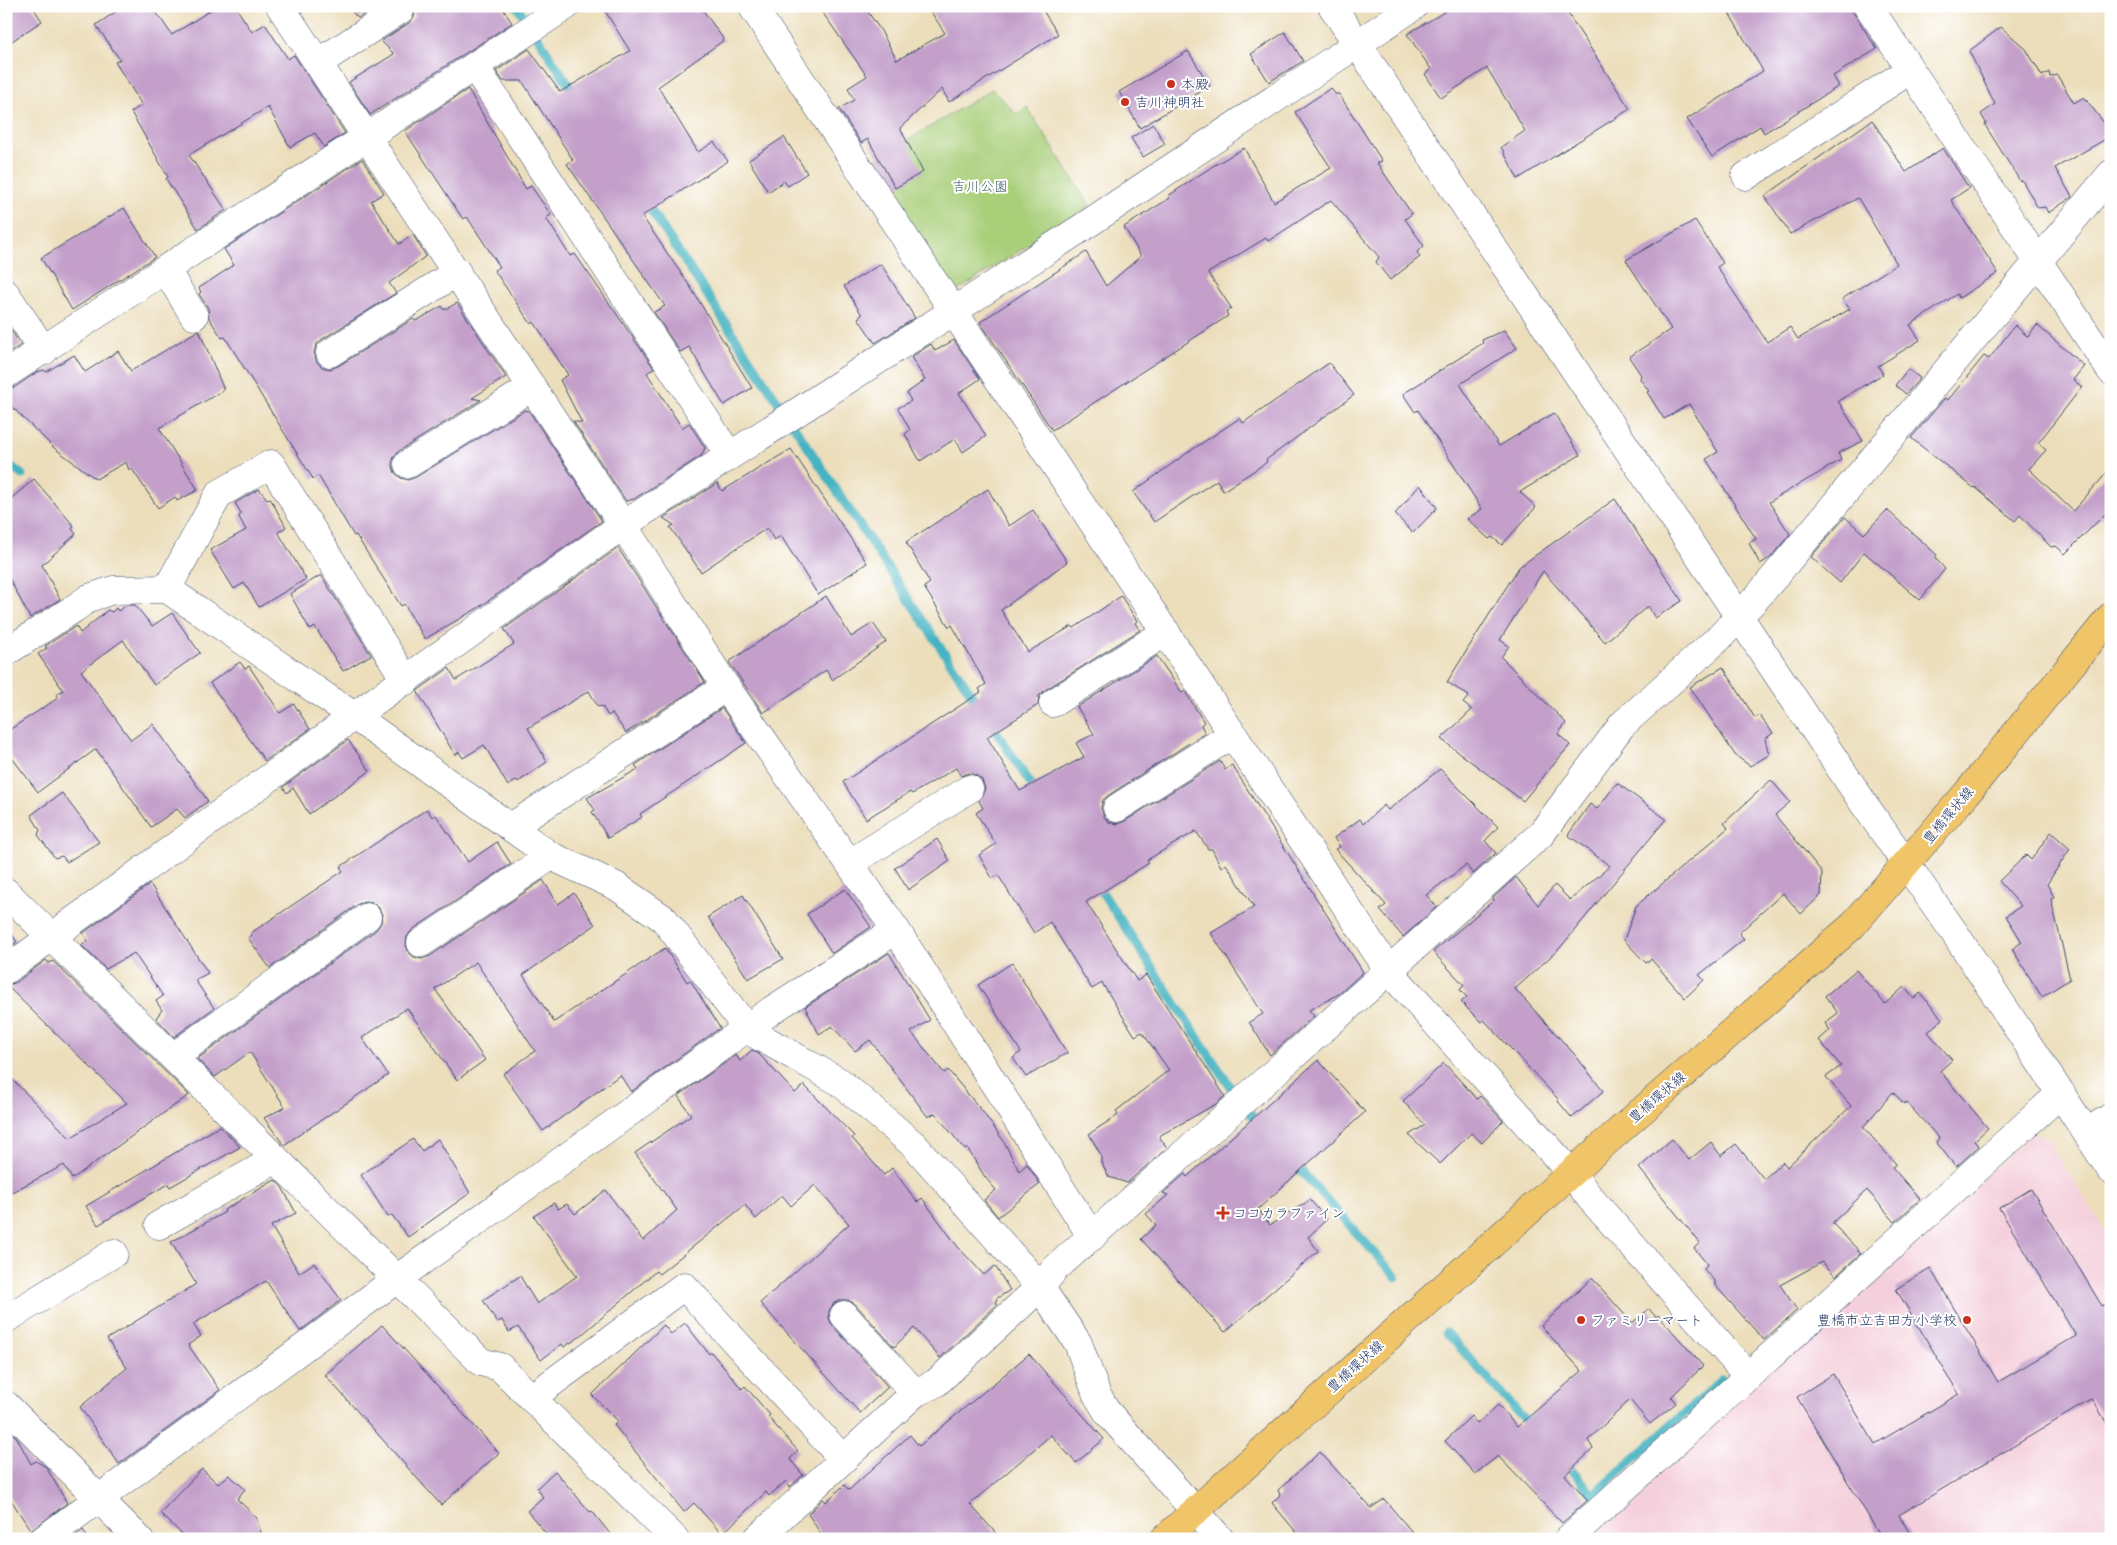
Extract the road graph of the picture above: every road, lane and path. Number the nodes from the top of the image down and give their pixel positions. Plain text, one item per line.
1 (280, 6) edge
2 (566, 6) edge
3 (752, 6) edge
4 (1332, 6) edge
5 (1414, 6) edge
6 (1868, 6) edge
7 (400, 10) dead end
8 (1357, 44) junction
9 (318, 63) junction
10 (475, 67) junction
11 (1910, 70) junction
12 (368, 138) junction
13 (2111, 174) edge
14 (1746, 176) dead end
15 (2037, 262) junction
16 (166, 270) junction
17 (457, 272) junction
18 (6, 294) edge
19 (952, 312) junction
20 (194, 316) dead end
21 (44, 351) junction
22 (330, 353) dead end
23 (2111, 371) edge
24 (6, 374) edge
25 (532, 387) junction
26 (729, 455) junction
27 (408, 464) dead end
28 (623, 525) junction
29 (166, 589) junction
30 (1740, 616) junction
31 (2111, 616) edge
32 (1166, 632) junction
33 (6, 652) edge
34 (406, 681) junction
35 (726, 687) junction
36 (1053, 703) dead end
37 (354, 716) junction
38 (1233, 734) junction
39 (969, 789) dead end
40 (1118, 808) dead end
41 (511, 827) junction
42 (551, 856) junction
43 (850, 863) junction
44 (1906, 864) junction
45 (6, 892) edge
46 (367, 917) dead end
47 (896, 930) junction
48 (52, 938) junction
49 (421, 943) dead end
50 (6, 970) edge
51 (1389, 971) junction
52 (748, 1030) junction
53 (173, 1056) junction
54 (2061, 1092) junction
55 (2111, 1117) edge
56 (2087, 1132) junction
57 (276, 1159) junction
58 (2111, 1170) edge
59 (1571, 1173) junction
60 (159, 1225) dead end
61 (1092, 1237) junction
62 (114, 1253) dead end
63 (398, 1278) junction
64 (1040, 1287) junction
65 (844, 1315) dead end
66 (6, 1319) edge
67 (1748, 1376) junction
68 (915, 1393) junction
69 (531, 1398) junction
70 (9, 1411) edge
71 (843, 1459) junction
72 (99, 1498) junction
73 (1194, 1512) junction
74 (44, 1539) edge
75 (139, 1539) edge
76 (675, 1539) edge
77 (757, 1539) edge
78 (1164, 1539) edge
79 (1220, 1539) edge
80 (1568, 1539) edge

1 - 9 street
2 - 10 street
3 - 19 street
4 - 8 street
5 - 8 street
6 - 11 street
7 - 9 street
8 - 19 street
8 - 30 street
9 - 12 street
10 - 12 street
10 - 26 street
11 - 14 street
11 - 15 street
12 - 16 street
12 - 17 street
13 - 15 street
15 - 23 street
15 - 30 street
16 - 20 street
16 - 21 street
17 - 22 street
17 - 25 street
18 - 21 street
19 - 26 street
19 - 32 street
21 - 24 street
25 - 27 street
25 - 28 street
26 - 28 street
28 - 34 street
28 - 35 street
29 - 33 street
29 - 34 street
29 - 37 street
30 - 44 street
30 - 51 street
31 - 44 main road, 豊橋環状線
32 - 36 street
32 - 38 street
34 - 37 street
35 - 41 street
35 - 43 street
37 - 41 street
37 - 48 street
38 - 40 street
38 - 51 street
39 - 43 street
41 - 42 street
42 - 49 street
42 - 52 street
43 - 47 street
44 - 54 street
44 - 59 main road, 豊橋環状線
45 - 48 street
46 - 53 street
47 - 52 street
47 - 61 street
48 - 50 street
48 - 53 street
51 - 59 street
51 - 61 street
52 - 63 street
52 - 64 street
53 - 57 street
54 - 56 street
54 - 67 street
55 - 56 street
56 - 58 street
57 - 60 street
57 - 63 street
59 - 67 street
59 - 73 main road, 豊橋環状線
61 - 64 street
62 - 66 street
63 - 69 street
63 - 72 street
64 - 68 street
64 - 73 street
65 - 68 street
67 - 80 street
68 - 71 street
69 - 71 street
69 - 76 street
70 - 72 street
71 - 77 street
72 - 74 street
72 - 75 street
73 - 78 main road, 豊橋環状線
73 - 79 street

